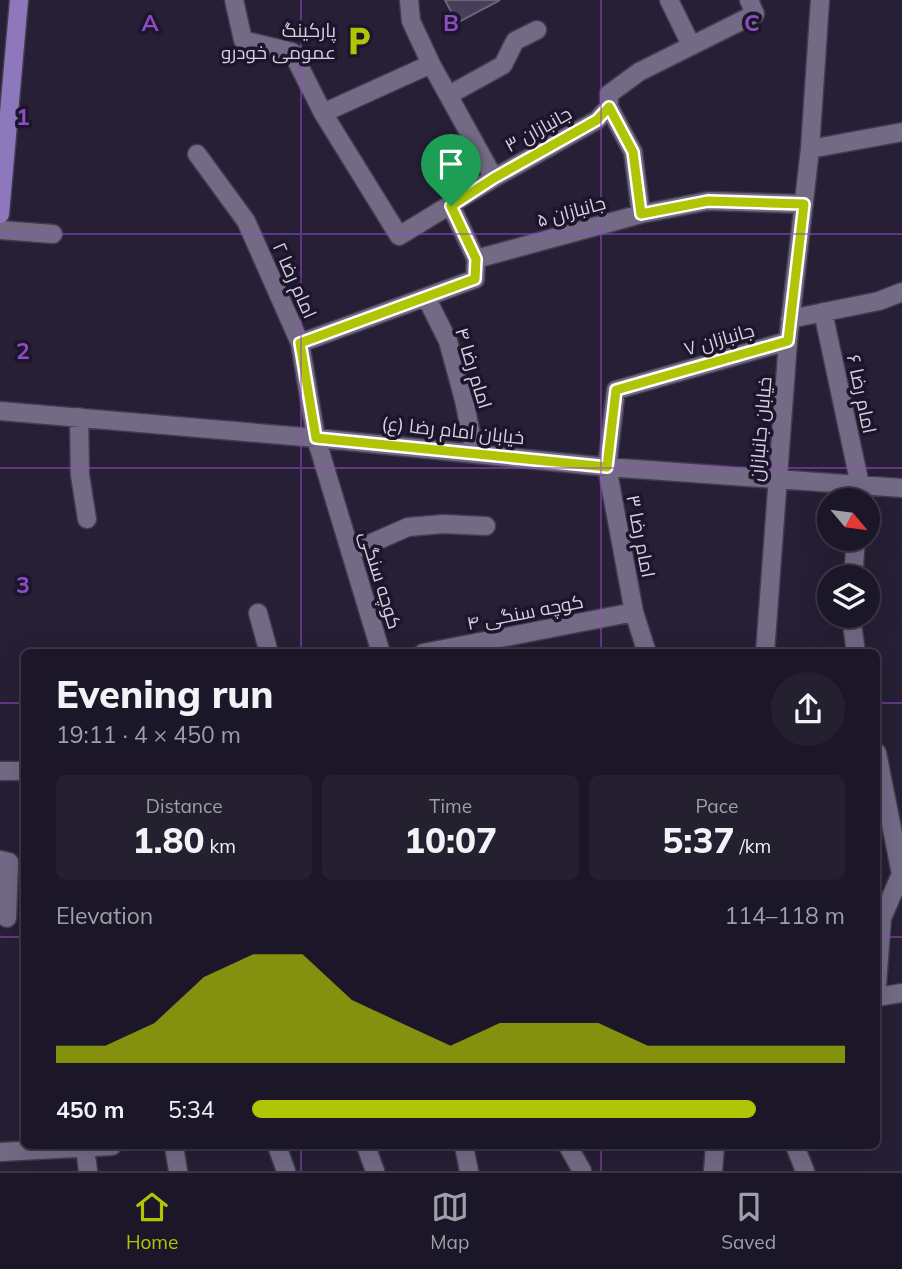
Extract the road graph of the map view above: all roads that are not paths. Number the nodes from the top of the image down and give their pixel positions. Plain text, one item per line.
1 (19, 0) edge
2 (234, 0) edge
3 (409, 0) edge
4 (669, 0) edge
5 (749, 0) edge
6 (820, 0) edge
7 (537, 30) dead end
8 (691, 45) junction
9 (6, 62) edge
10 (431, 64) junction
11 (449, 95) junction
12 (609, 107) junction
13 (323, 113) junction
14 (902, 132) edge
15 (810, 149) junction
16 (197, 154) dead end
17 (494, 178) junction
18 (804, 204) junction
19 (451, 206) junction
20 (0, 214) edge
21 (641, 214) junction
22 (0, 230) edge
23 (53, 234) dead end
24 (476, 259) junction
25 (902, 292) edge
26 (426, 297) junction
27 (823, 312) junction
28 (790, 319) junction
29 (788, 341) junction
30 (300, 343) junction
31 (0, 411) edge
32 (79, 417) junction
33 (316, 438) junction
34 (475, 454) junction
35 (607, 467) junction
36 (777, 478) junction
37 (832, 488) edge
38 (858, 488) edge
39 (902, 488) edge
40 (880, 491) edge
41 (87, 519) dead end
42 (341, 519) joint
43 (486, 526) dead end
44 (351, 552) junction
45 (634, 612) junction
46 (258, 613) dead end
47 (853, 628) edge
48 (268, 649) edge
49 (380, 649) edge
50 (444, 649) edge
51 (646, 649) edge
52 (765, 649) edge
53 (855, 649) edge
54 (880, 768) edge
55 (0, 771) edge
56 (21, 771) edge
57 (0, 860) edge
58 (902, 874) edge
59 (7, 918) dead end
60 (880, 934) edge
61 (902, 993) edge
62 (880, 997) edge
63 (32, 1149) edge
64 (85, 1149) edge
65 (174, 1149) edge
66 (278, 1149) edge
67 (367, 1149) edge
68 (465, 1149) edge
69 (570, 1149) edge
70 (715, 1149) edge
71 (796, 1149) edge
72 (0, 1152) edge
73 (88, 1171) edge
74 (178, 1171) edge
75 (286, 1171) edge
76 (375, 1171) edge
77 (469, 1171) edge
78 (582, 1171) edge
79 (713, 1171) edge
80 (805, 1171) edge

1 - 9 main road
2 - 13 street, جانبازان ۳
3 - 10 street
4 - 8 street
5 - 8 street, جانبازان ۳
6 - 15 street, خیابان جانبازان
7 - 11 street
8 - 12 street, جانبازان ۳
9 - 20 main road
10 - 11 street
10 - 13 street
11 - 17 street
12 - 17 street, جانبازان ۳
12 - 21 street
13 - 19 street, جانبازان ۳
14 - 15 street
15 - 18 street, خیابان جانبازان
16 - 30 street, امام رضا ۲
17 - 19 street, جانبازان ۳
18 - 21 street, جانبازان ۵
18 - 28 street, خیابان جانبازان
19 - 24 street
21 - 24 street, جانبازان ۵
22 - 23 street
24 - 26 street
25 - 27 street
26 - 30 street
26 - 34 street, امام رضا ۴
27 - 28 street
27 - 38 street, امام رضا ۶
28 - 29 street, خیابان جانبازان
29 - 35 street, جانبازان ۷
29 - 36 street, خیابان جانبازان
30 - 33 street, امام رضا ۲
31 - 32 street, خیابان امام رضا (ع)
32 - 33 street, خیابان امام رضا (ع)
32 - 41 street
33 - 34 street, خیابان امام رضا (ع)
33 - 42 street, امام رضا ۲
34 - 35 street, خیابان امام رضا (ع)
35 - 36 street, خیابان امام رضا (ع)
35 - 45 street, امام رضا ۳
36 - 37 street, خیابان امام رضا (ع)
36 - 52 street, خیابان جانبازان
39 - 40 street, خیابان امام رضا (ع)
42 - 44 street, کوچه سنگی
43 - 44 street
44 - 49 street, کوچه سنگی
45 - 50 street, کوچه سنگی ۴
45 - 51 street, امام رضا ۳
46 - 48 street
47 - 53 street
54 - 58 street
55 - 56 street
57 - 59 street
58 - 60 street
61 - 62 street
63 - 72 street
64 - 73 street
65 - 74 street
66 - 75 street
67 - 76 street
68 - 77 street
69 - 78 street
70 - 79 street
71 - 80 street

